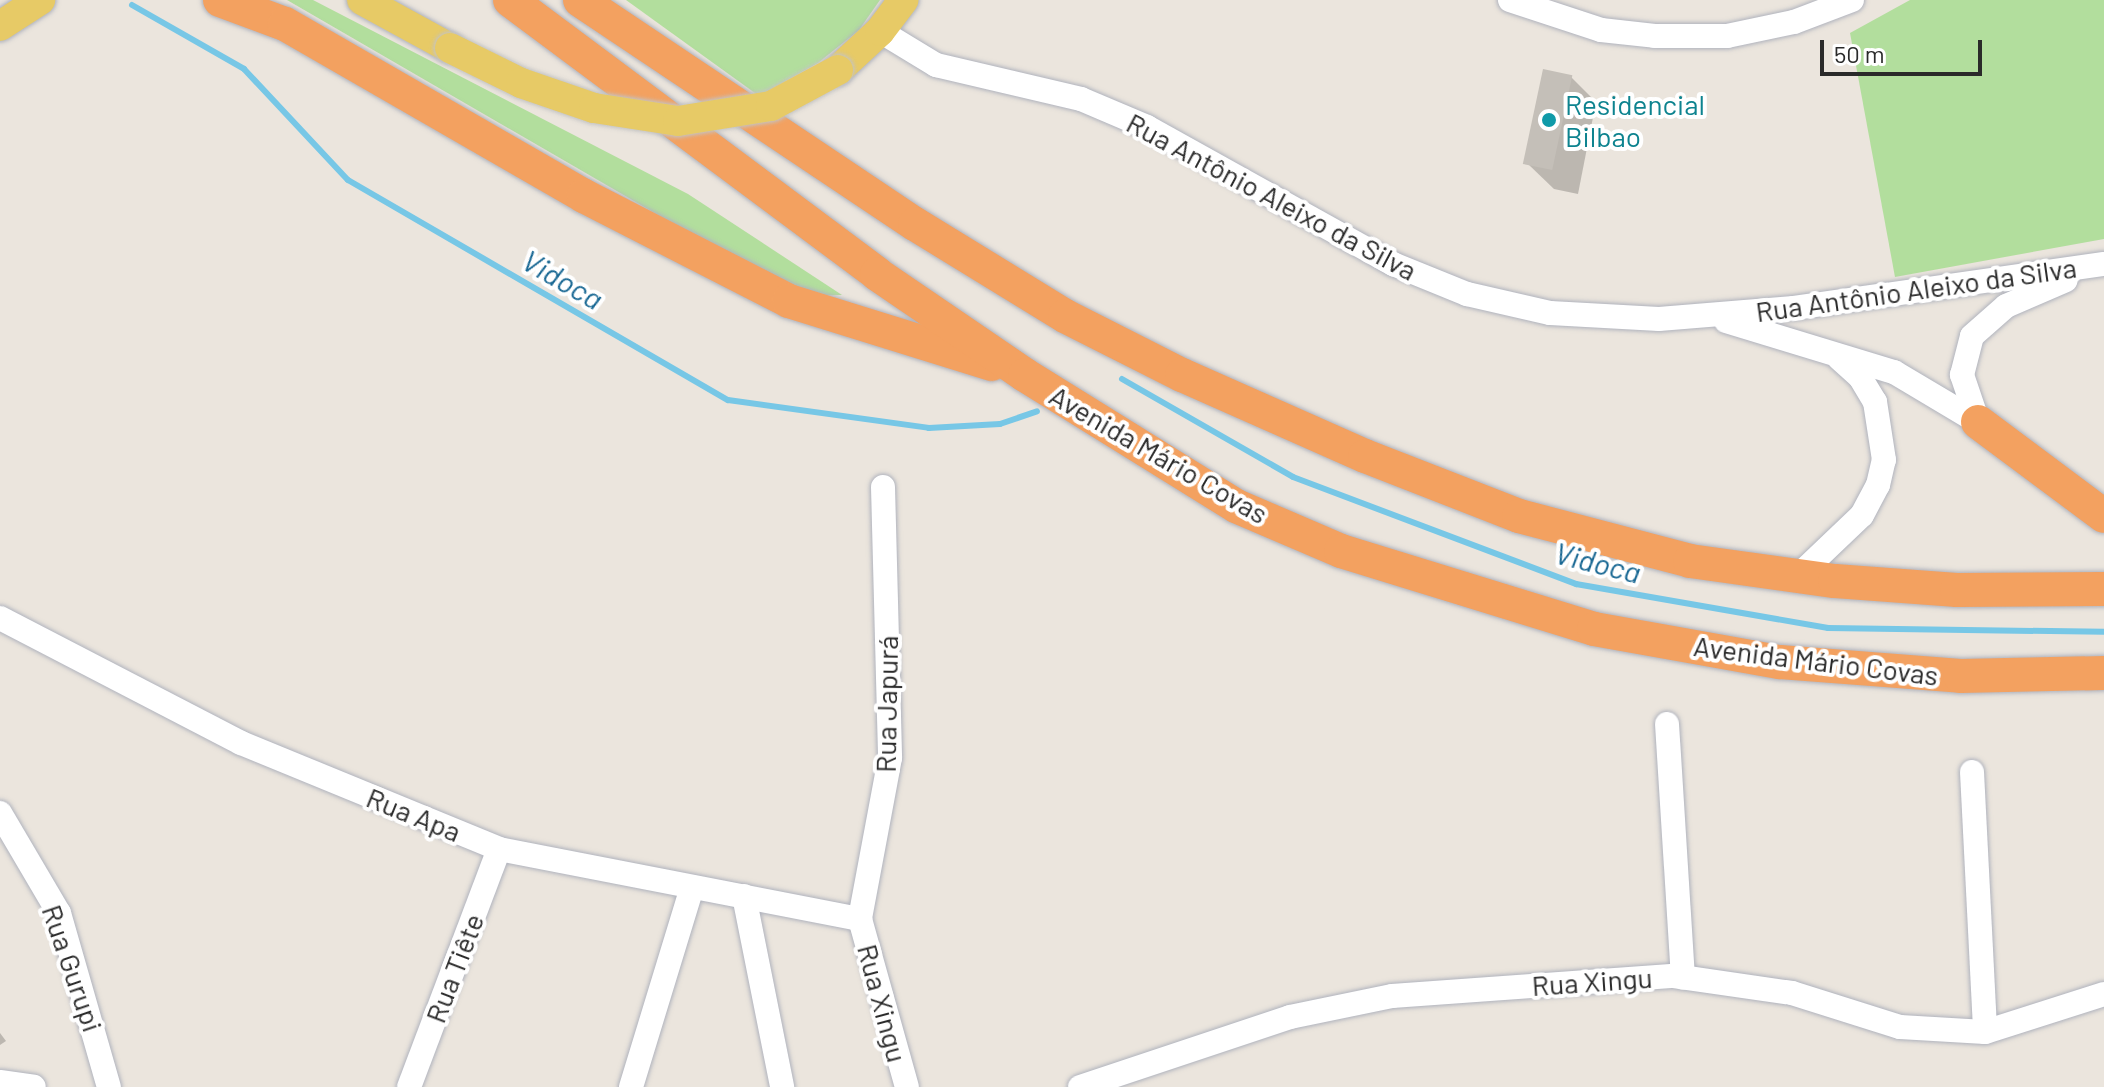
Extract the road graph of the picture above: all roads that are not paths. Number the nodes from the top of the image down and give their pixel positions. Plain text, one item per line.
1 (40, 0) edge
2 (220, 0) edge
3 (362, 0) edge
4 (510, 0) edge
5 (580, 0) edge
6 (903, 0) edge
7 (1510, 0) edge
8 (1852, 0) edge
9 (0, 26) edge
10 (880, 31) junction
11 (2104, 266) edge
12 (1702, 316) junction
13 (1831, 351) junction
14 (1025, 375) junction
15 (1978, 422) junction
16 (883, 487) dead end
17 (2104, 516) edge
18 (1798, 576) junction
19 (2104, 589) edge
20 (0, 618) edge
21 (2104, 673) edge
22 (1667, 724) dead end
23 (1972, 772) dead end
24 (0, 813) edge
25 (499, 849) junction
26 (692, 888) junction
27 (744, 896) junction
28 (860, 919) junction
29 (1683, 977) junction
30 (2104, 994) edge
31 (1985, 1032) junction
32 (0, 1082) edge
33 (34, 1087) edge
34 (109, 1087) edge
35 (409, 1087) edge
36 (631, 1087) edge
37 (782, 1087) edge
38 (907, 1087) edge
39 (1080, 1087) edge

1 - 9 main road
2 - 14 highway
3 - 10 main road, bridge
4 - 14 highway, Avenida Mário Covas
5 - 18 highway
6 - 10 main road
7 - 8 street
10 - 12 street, Rua Antônio Aleixo da Silva
11 - 12 street, Rua Antônio Aleixo da Silva
11 - 15 street
12 - 13 street
13 - 15 street
13 - 18 street
14 - 21 highway, Avenida Mário Covas
15 - 17 highway
16 - 28 street, Rua Japurá
18 - 19 highway
20 - 25 street, Rua Apa
22 - 29 street
23 - 31 street
24 - 34 street, Rua Gurupi
25 - 26 street, Rua Apa
25 - 35 street, Rua Tiête
26 - 27 street, Rua Apa
26 - 36 street
27 - 28 street, Rua Apa
27 - 37 street
28 - 38 street, Rua Xingu
29 - 31 street, Rua Xingu
29 - 39 street, Rua Xingu
30 - 31 street, Rua Xingu
32 - 33 street

